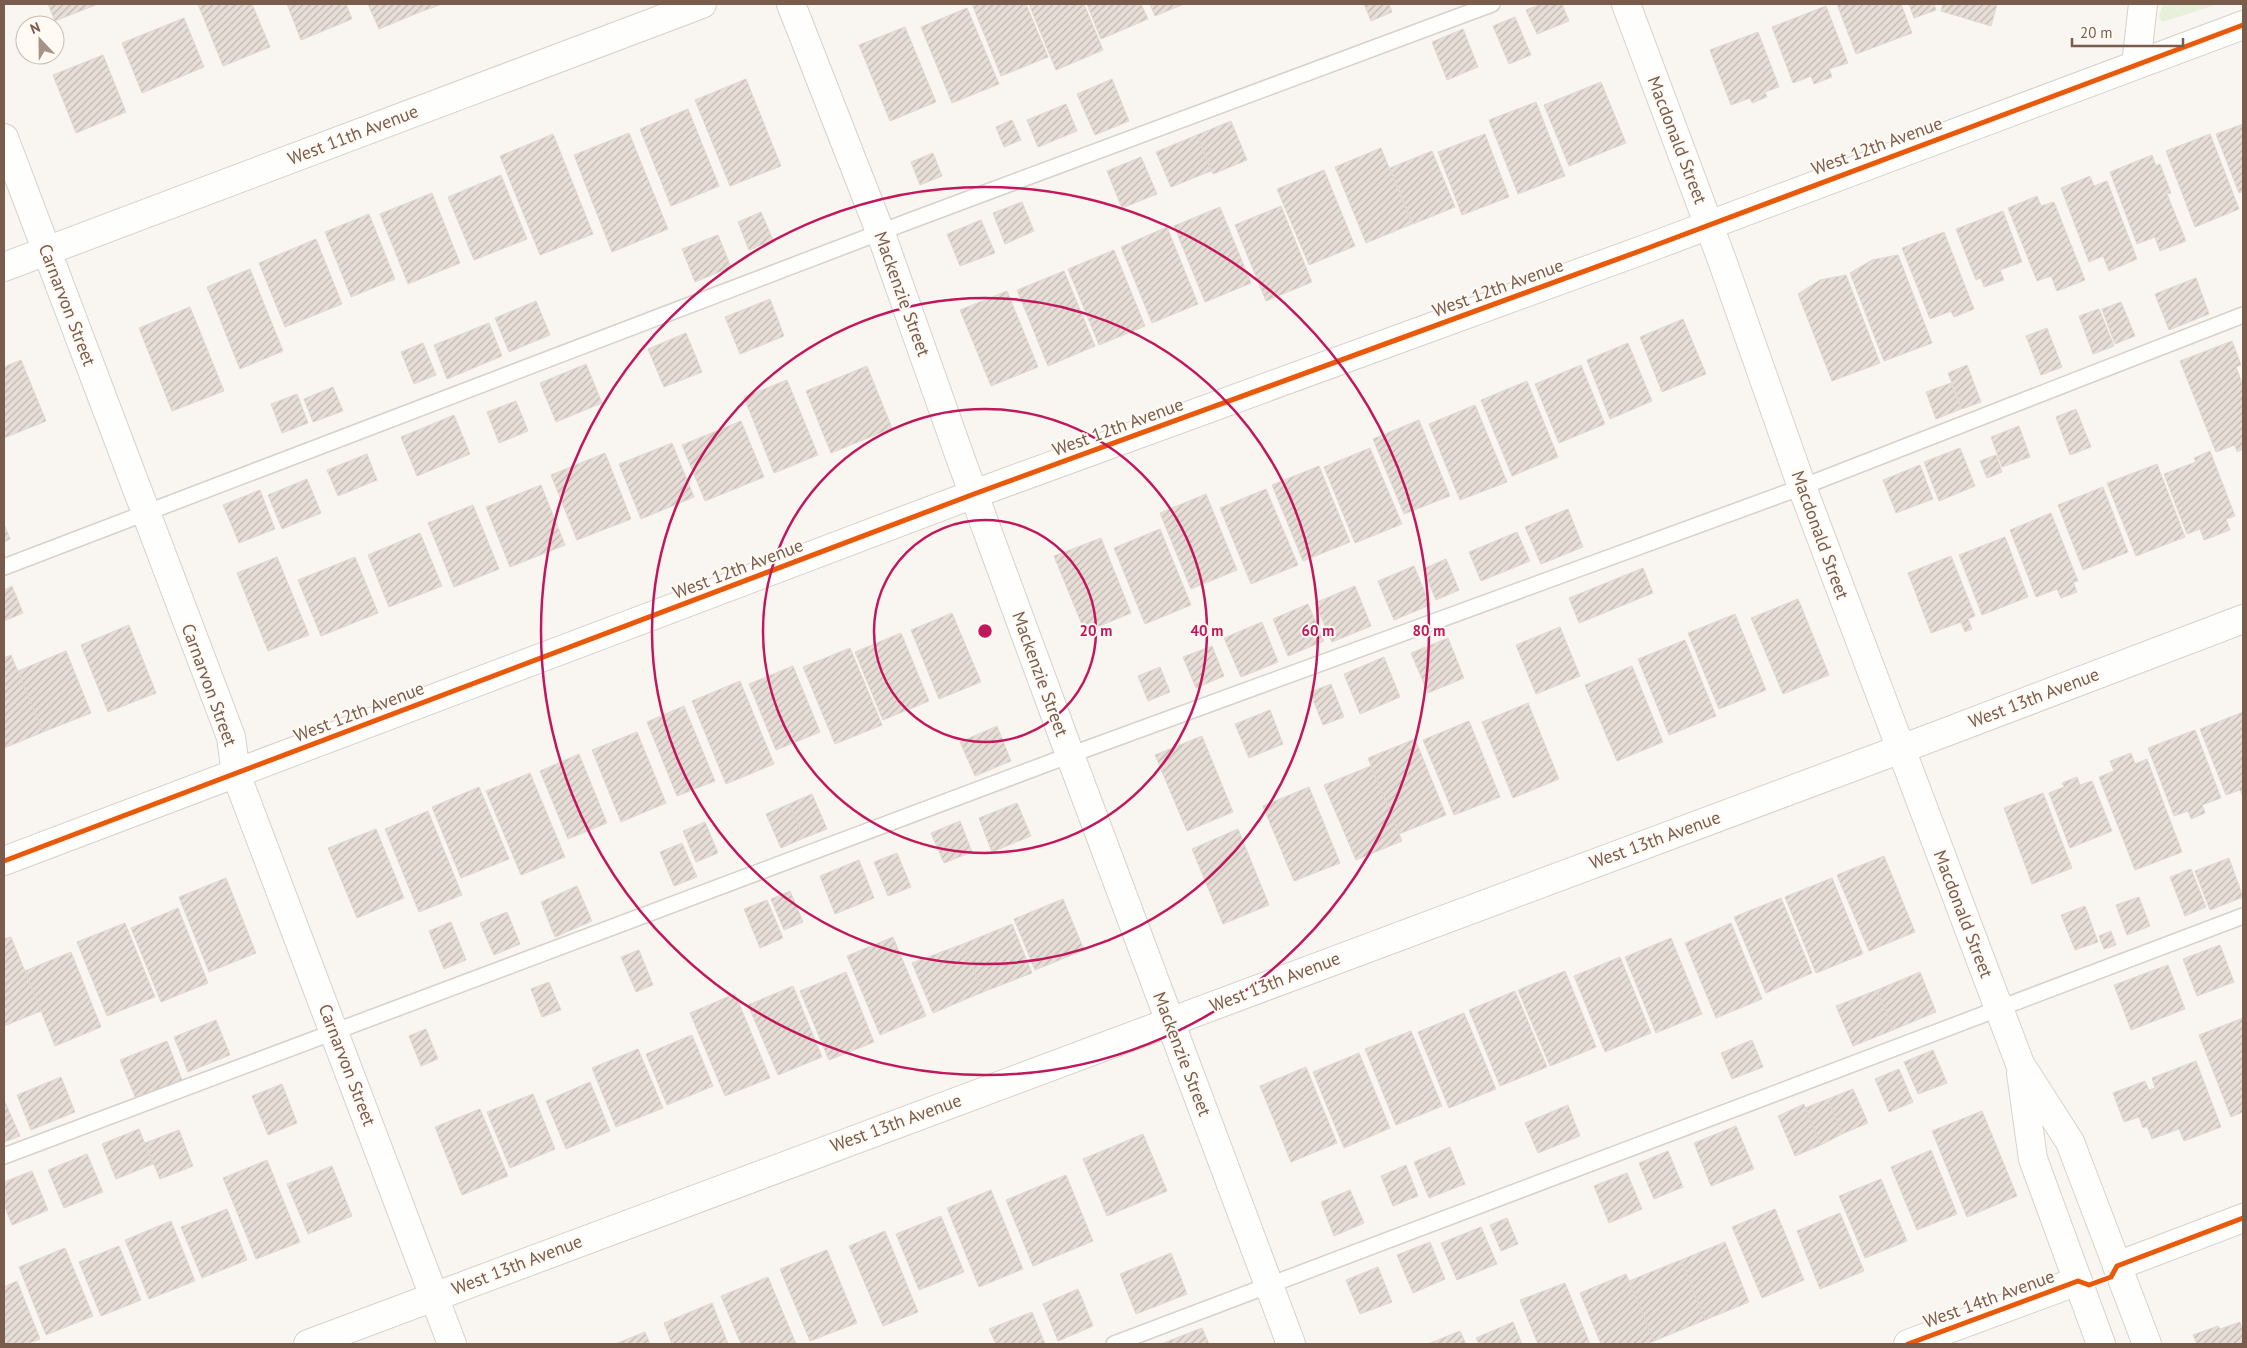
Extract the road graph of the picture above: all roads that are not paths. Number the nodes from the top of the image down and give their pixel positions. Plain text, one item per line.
1 (702, 4) edge
2 (791, 4) edge
3 (1492, 4) edge
4 (1626, 4) edge
5 (2143, 4) edge
6 (2243, 25) edge
7 (2136, 65) junction
8 (4, 138) edge
9 (1709, 225) junction
10 (881, 234) junction
11 (47, 252) junction
12 (4, 267) edge
13 (2243, 315) edge
14 (1802, 487) junction
15 (974, 494) junction
16 (146, 514) junction
17 (4, 567) edge
18 (2243, 619) edge
19 (1900, 749) junction
20 (1070, 755) junction
21 (236, 774) junction
22 (4, 862) edge
23 (2243, 916) edge
24 (1999, 1008) junction
25 (1169, 1021) junction
26 (334, 1032) junction
27 (2020, 1064) junction
28 (4, 1156) edge
29 (2243, 1218) edge
30 (2117, 1266) junction
31 (2078, 1281) junction
32 (1269, 1286) junction
33 (434, 1297) junction
34 (308, 1344) edge
35 (452, 1344) edge
36 (1114, 1344) edge
37 (1291, 1344) edge
38 (1908, 1344) edge
39 (2102, 1344) edge
40 (2147, 1344) edge

1 - 11 street, West 11th Avenue
2 - 10 street, Mackenzie Street
3 - 10 lane
4 - 9 street, Macdonald Street
5 - 7 street
6 - 7 street, West 12th Avenue
7 - 9 street, West 12th Avenue
8 - 11 street, Carnarvon Street
9 - 14 street, Macdonald Street
9 - 15 street, West 12th Avenue
10 - 15 street, Mackenzie Street
10 - 16 lane
11 - 12 street, West 11th Avenue
11 - 16 street, Carnarvon Street
13 - 14 lane
14 - 19 street, Macdonald Street
14 - 20 lane
15 - 20 street, Mackenzie Street
15 - 21 street, West 12th Avenue
16 - 17 lane
16 - 21 street, Carnarvon Street
18 - 19 street, West 13th Avenue
19 - 24 street, Macdonald Street
19 - 25 street, West 13th Avenue
20 - 25 street, Mackenzie Street
20 - 26 lane
21 - 22 street, West 12th Avenue
21 - 26 street, Carnarvon Street
23 - 24 lane
24 - 27 street, Macdonald Street
24 - 32 lane
25 - 32 street, Mackenzie Street
25 - 33 street, West 13th Avenue
26 - 28 lane
26 - 33 street, Carnarvon Street
27 - 30 street, Macdonald Street
27 - 31 street, Macdonald Street
29 - 30 street
30 - 40 street, Macdonald Street
31 - 38 street, West 14th Avenue
31 - 39 street, Macdonald Street
32 - 36 lane
32 - 37 street, Mackenzie Street
33 - 34 street, West 13th Avenue
33 - 35 street, Carnarvon Street

